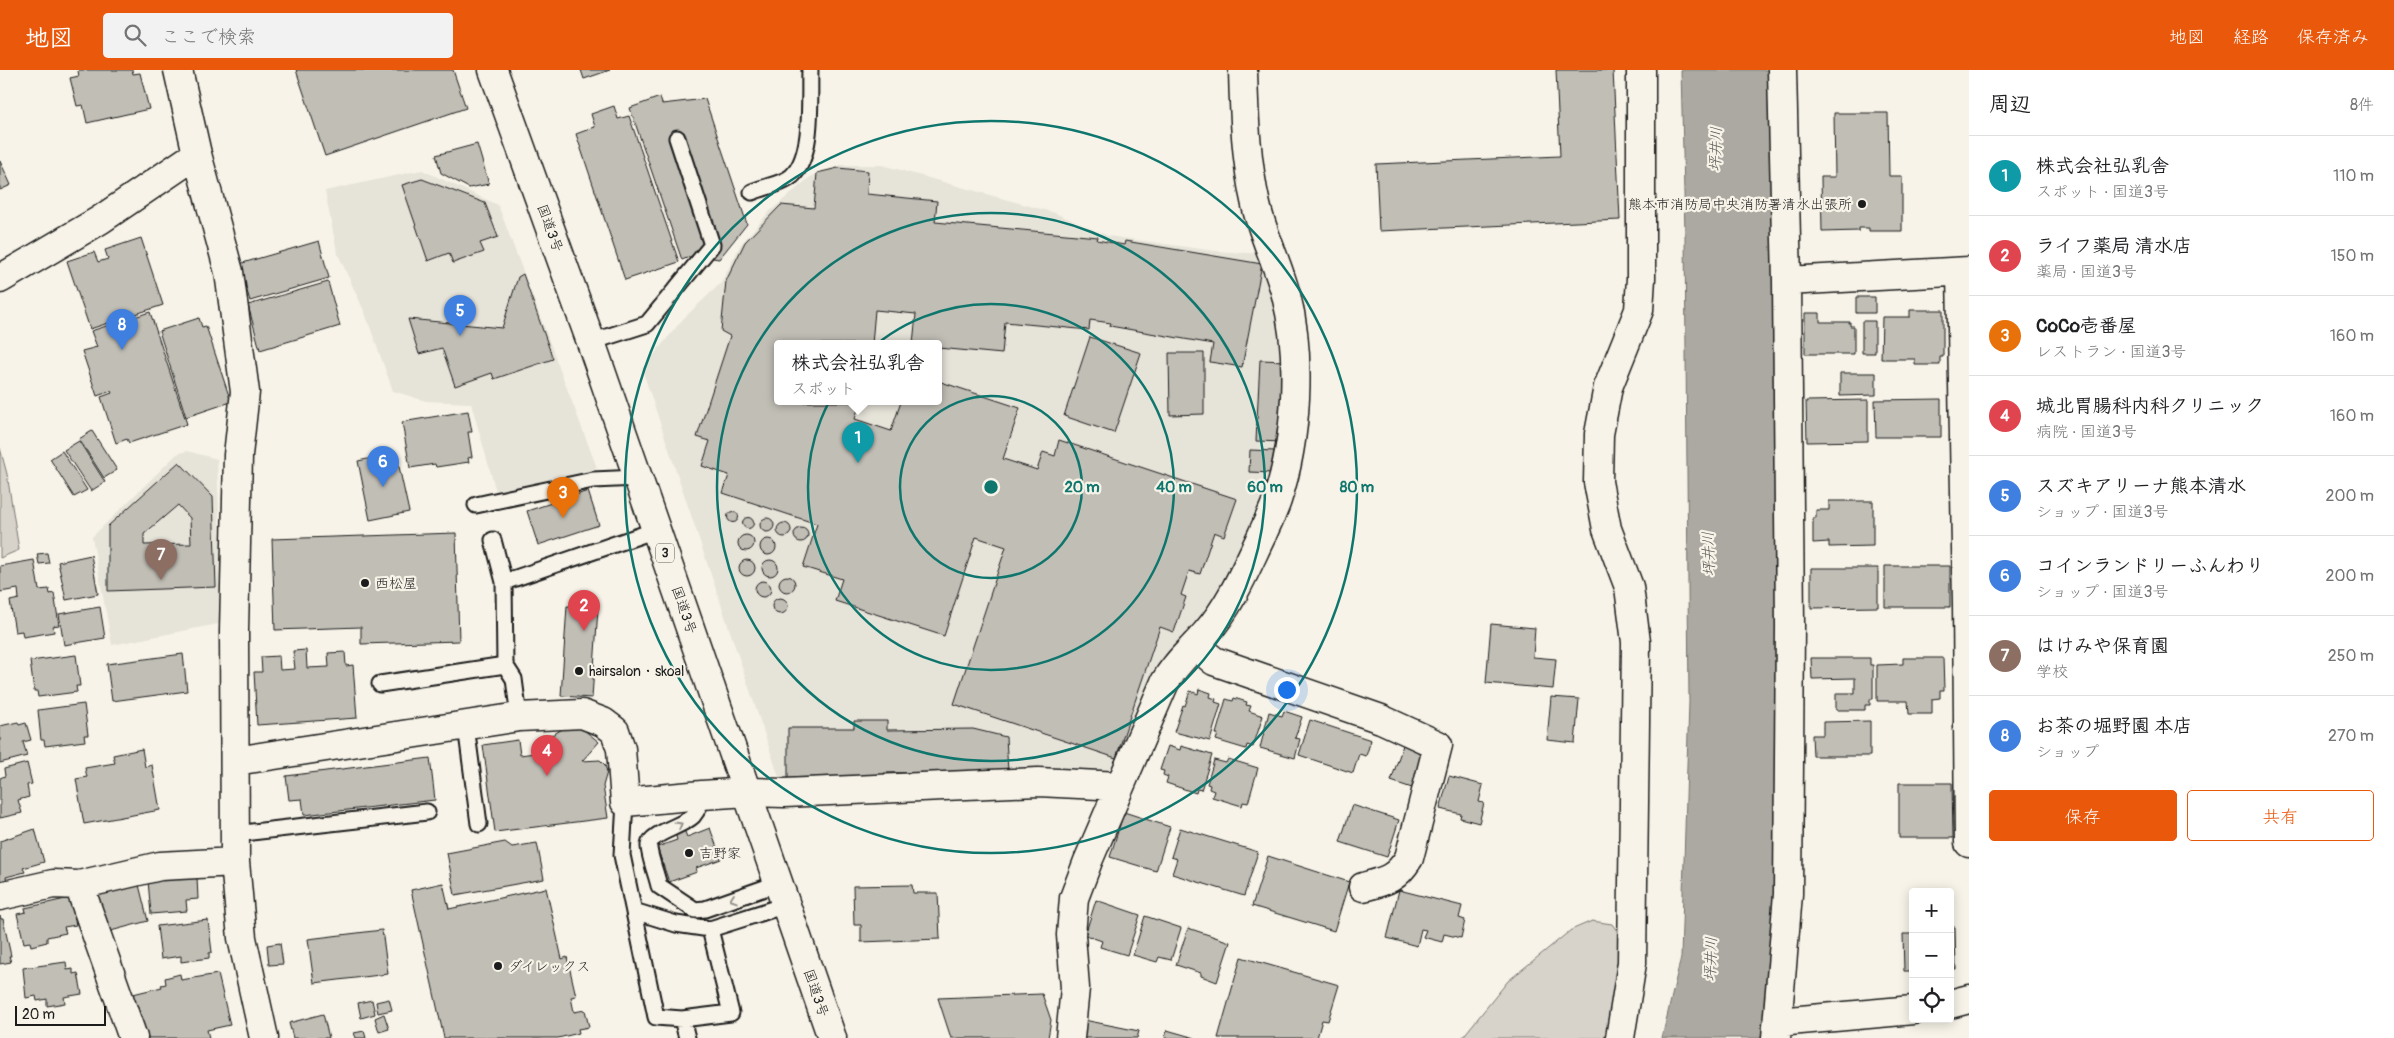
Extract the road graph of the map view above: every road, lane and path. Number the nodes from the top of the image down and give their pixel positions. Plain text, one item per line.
1 (178, 70) edge
2 (492, 70) edge
3 (810, 70) edge
4 (1243, 70) edge
5 (1640, 70) edge
6 (1782, 70) edge
7 (677, 138) dead end
8 (197, 154) junction
9 (752, 192) dead end
10 (1965, 272) edge
11 (0, 279) edge
12 (1788, 281) junction
13 (591, 342) junction
14 (638, 478) junction
15 (476, 505) dead end
16 (656, 530) junction
17 (493, 540) dead end
18 (504, 582) junction
19 (1968, 602) edge
20 (1195, 645) junction
21 (505, 665) junction
22 (380, 684) dead end
23 (519, 716) junction
24 (466, 726) junction
25 (235, 761) junction
26 (1120, 786) junction
27 (748, 792) junction
28 (702, 795) junction
29 (625, 802) junction
30 (427, 812) dead end
31 (479, 824) dead end
32 (235, 834) junction
33 (1969, 842) edge
34 (235, 862) junction
35 (79, 885) junction
36 (1363, 887) dead end
37 (782, 894) junction
38 (0, 896) edge
39 (634, 911) junction
40 (710, 929) junction
41 (1969, 999) edge
42 (1954, 1003) edge
43 (1909, 1011) edge
44 (682, 1019) junction
45 (1777, 1030) edge
46 (133, 1038) edge
47 (264, 1038) edge
48 (687, 1038) edge
49 (832, 1038) edge
50 (1070, 1038) edge
51 (1620, 1038) edge

1 - 8 main road
2 - 13 main road, 国道3号 / 3
3 - 9 lane
4 - 20 main road
5 - 51 main road
6 - 12 main road
7 - 13 lane
8 - 11 main road
8 - 25 main road
10 - 12 main road
10 - 19 main road
12 - 45 main road
13 - 14 main road, 国道3号 / 3
14 - 15 lane
14 - 16 main road, 国道3号 / 3
16 - 18 lane
16 - 27 main road, 国道3号 / 3
17 - 18 lane
18 - 21 lane
19 - 33 main road
20 - 26 main road
20 - 36 main road
21 - 22 lane
21 - 23 lane
23 - 24 main road
23 - 29 main road
24 - 25 main road
24 - 31 lane
25 - 32 main road
26 - 27 main road
26 - 50 main road
27 - 28 main road
27 - 37 main road, 国道3号 / 3
28 - 29 main road
37 -> 28 lane
29 - 39 lane
30 - 32 lane
32 - 34 main road
34 - 35 main road
34 - 47 main road
35 - 38 main road
35 - 46 main road
37 - 40 lane
37 - 49 main road, 国道3号 / 3
39 - 40 lane
39 - 44 lane
40 - 44 lane
41 - 42 main road
43 - 45 main road
44 - 48 lane

